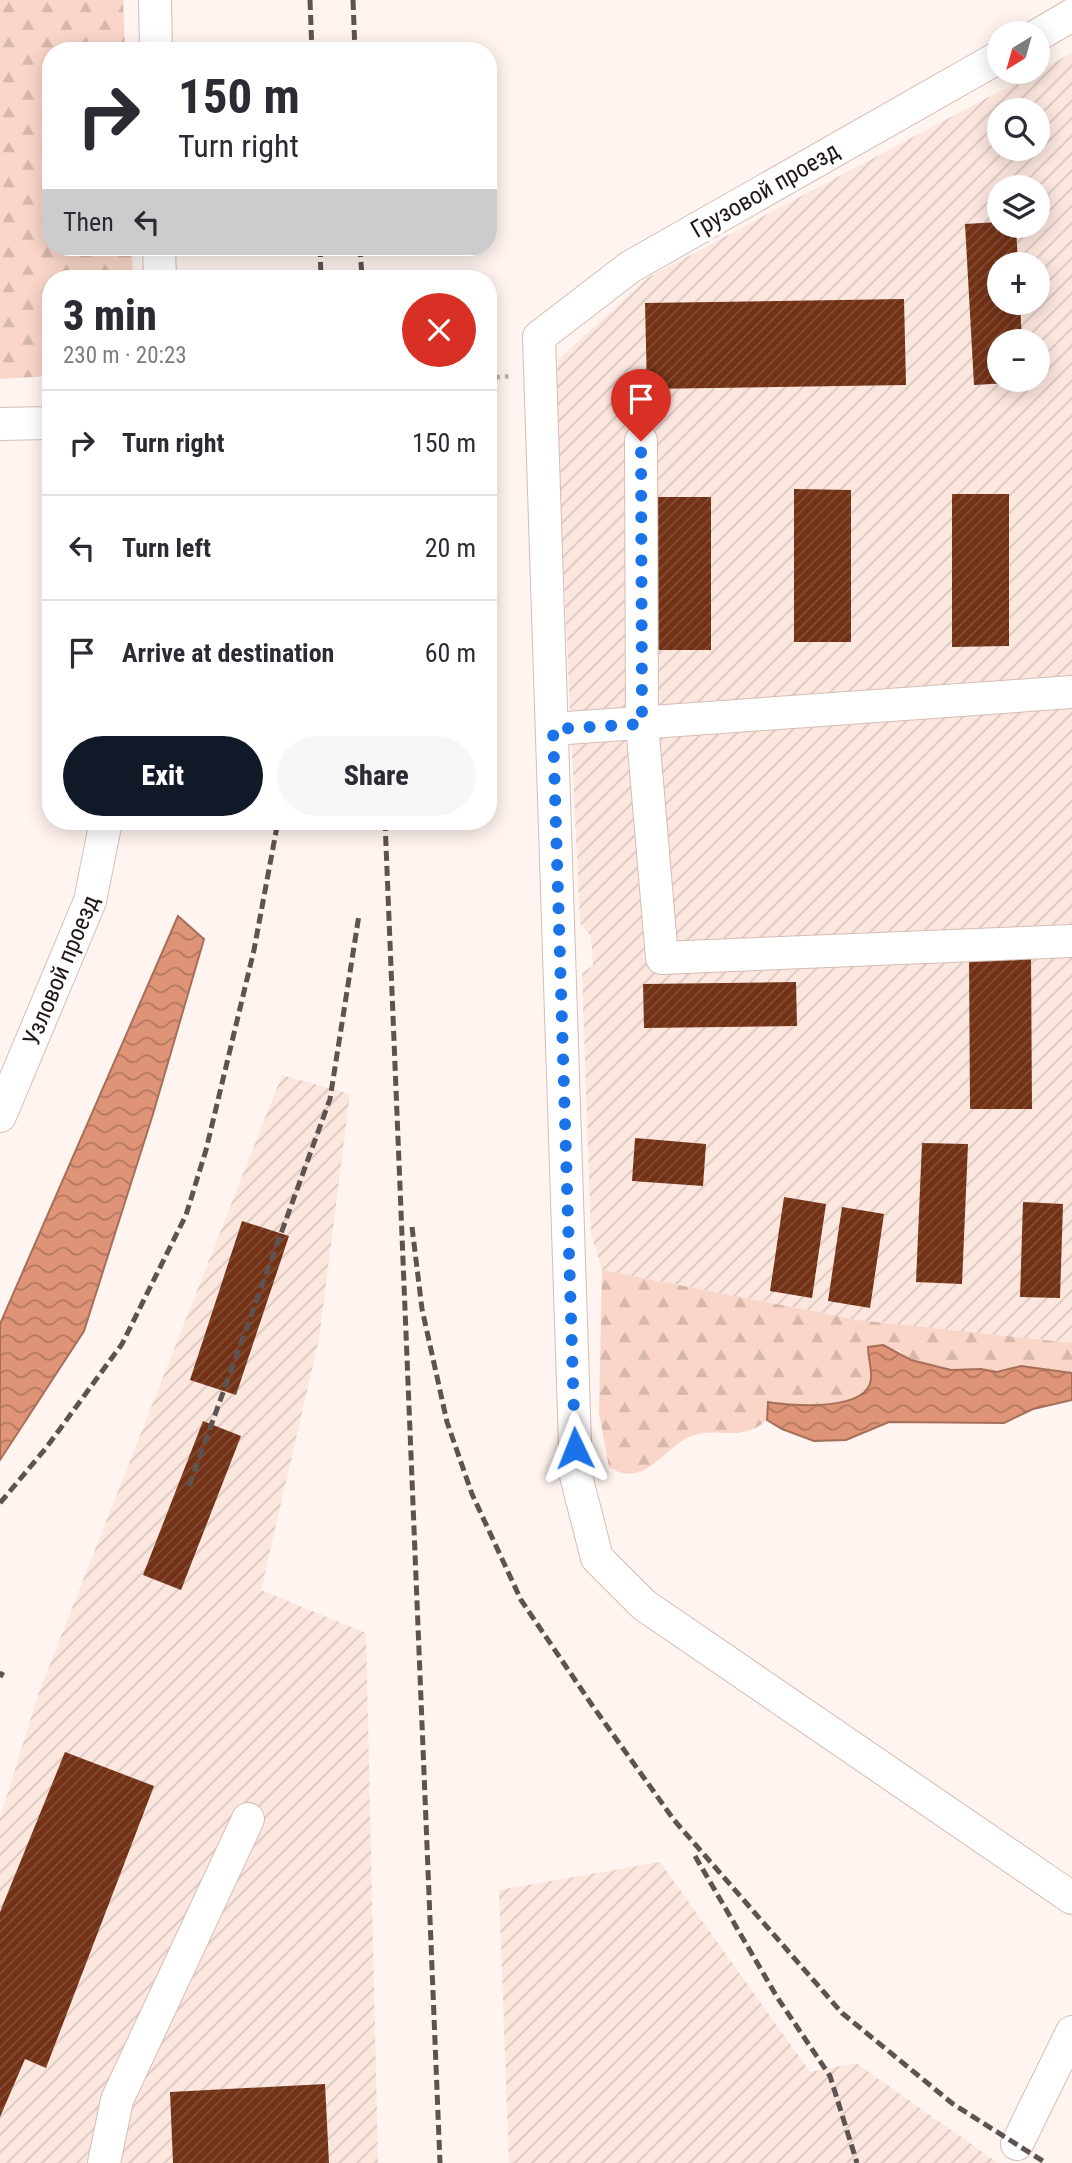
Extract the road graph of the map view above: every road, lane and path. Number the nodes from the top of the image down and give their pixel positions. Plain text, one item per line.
1 (155, 0) edge
2 (1072, 15) edge
3 (1050, 28) edge
4 (156, 42) edge
5 (987, 64) edge
6 (42, 423) edge
7 (0, 424) edge
8 (641, 441) dead end
9 (1072, 692) edge
10 (642, 724) junction
11 (553, 729) junction
12 (104, 830) edge
13 (1072, 941) edge
14 (0, 1116) edge
15 (248, 1819) dead end
16 (1072, 1898) edge
17 (1072, 2032) edge
18 (1017, 2144) dead end
19 (104, 2163) edge

1 - 4 street
2 - 3 street
5 - 11 street, Грузовой проезд
6 - 7 street
8 - 10 street
9 - 10 street
10 - 11 street
10 - 13 street
11 - 16 street
12 - 14 street, Узловой проезд
15 - 19 street
17 - 18 street

